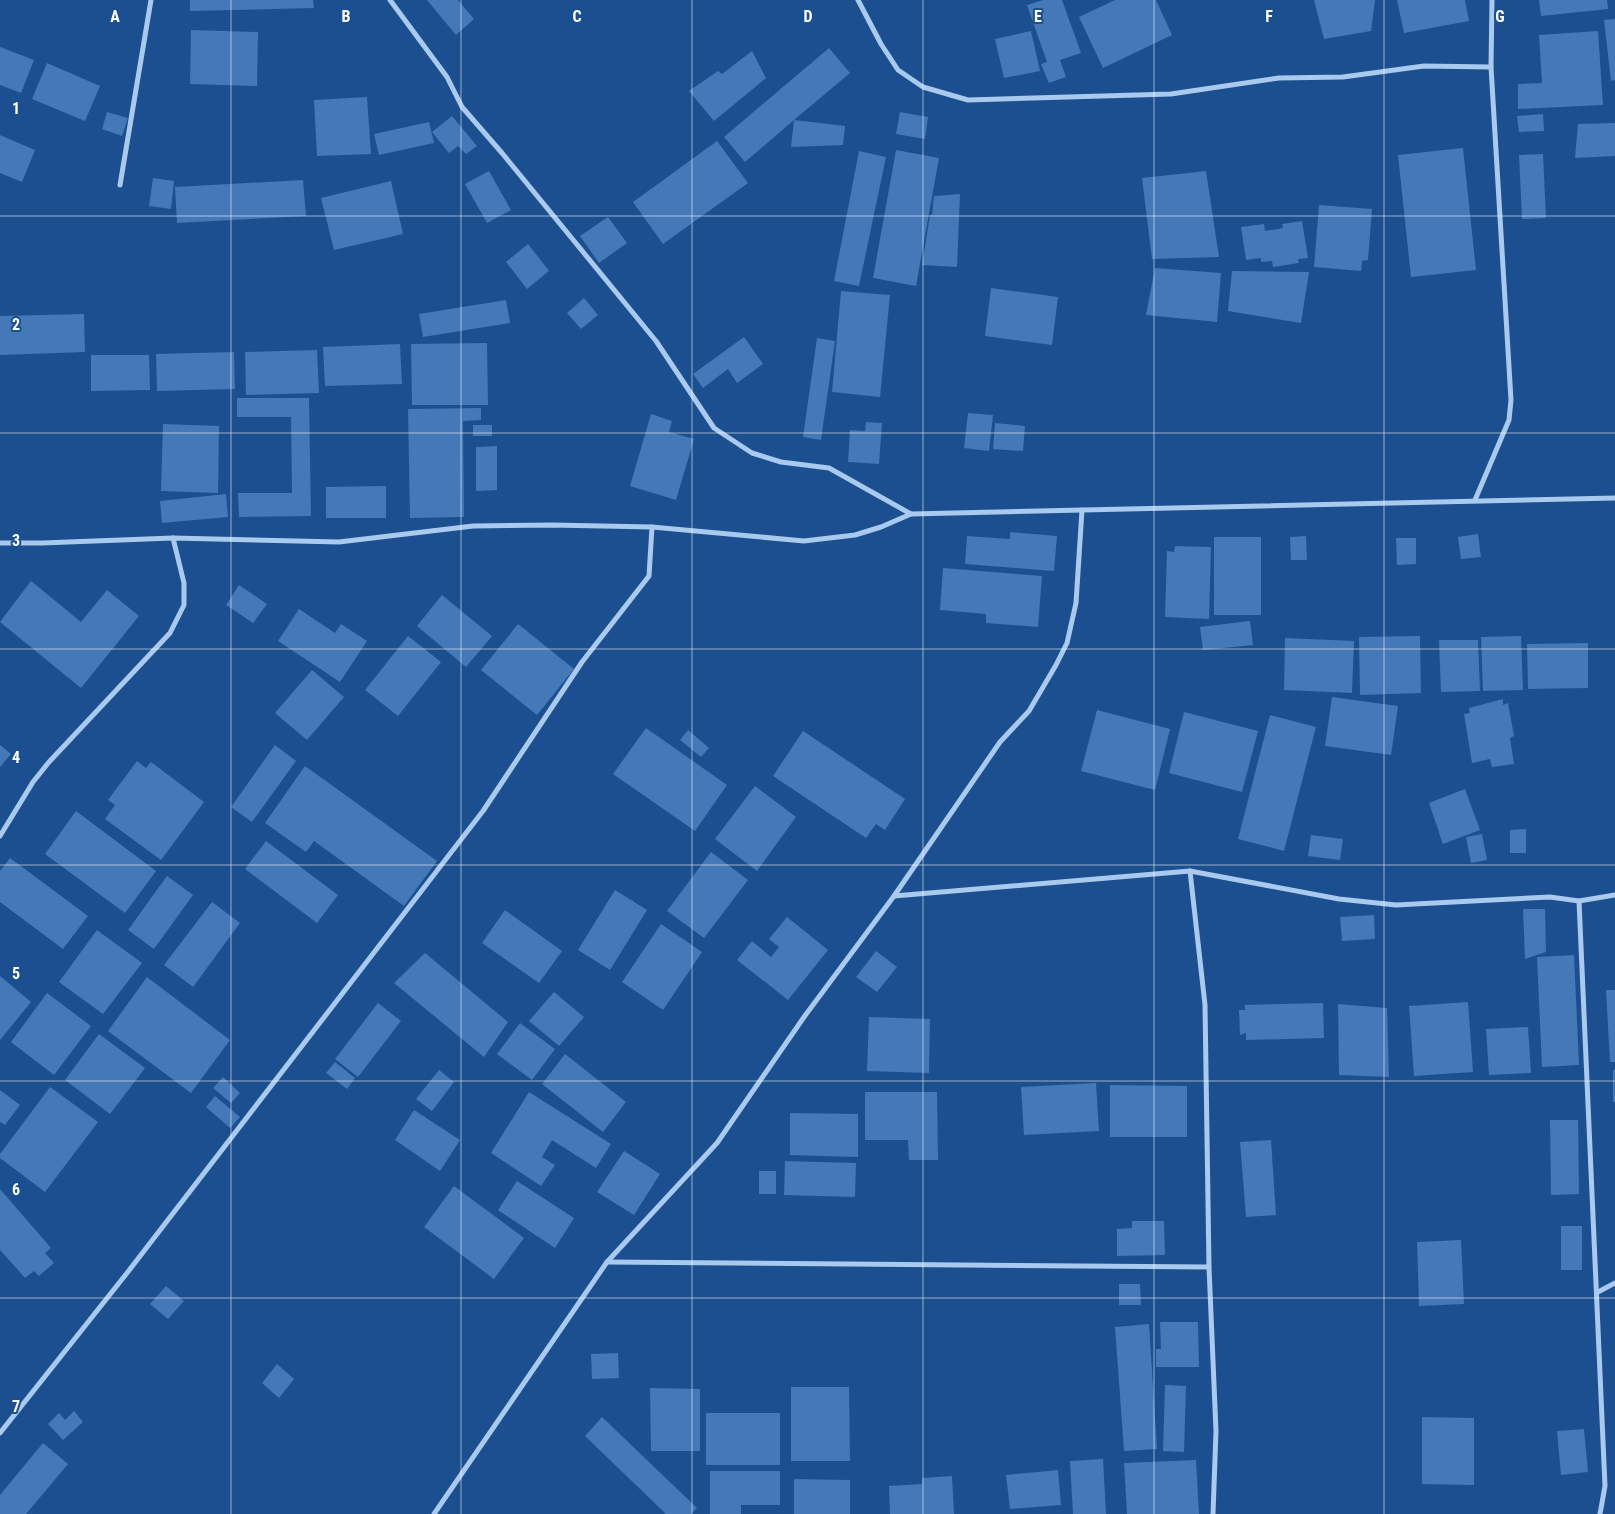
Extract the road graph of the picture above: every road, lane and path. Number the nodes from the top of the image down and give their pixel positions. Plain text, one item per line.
1 (151, 0) edge
2 (390, 0) edge
3 (858, 0) edge
4 (1492, 0) edge
5 (1491, 67) junction
6 (120, 185) dead end
7 (1615, 498) edge
8 (1475, 500) junction
9 (1082, 510) junction
10 (911, 514) junction
11 (652, 527) junction
12 (173, 538) junction
13 (0, 543) edge
14 (0, 836) edge
15 (1190, 871) junction
16 (1615, 895) edge
17 (894, 896) junction
18 (1579, 900) junction
19 (607, 1262) junction
20 (1209, 1267) junction
21 (1615, 1283) edge
22 (1598, 1292) junction
23 (0, 1433) edge
24 (434, 1514) edge
25 (1213, 1514) edge
26 (1600, 1514) edge

1 - 6 street
2 - 10 street
3 - 5 street
4 - 5 street
5 - 8 street
7 - 8 street
8 - 9 street
9 - 10 street
9 - 17 street
10 - 11 street
11 - 12 street
11 - 23 street
12 - 13 street
12 - 14 street
15 - 17 street
15 - 18 street
15 - 20 street
16 - 18 street
17 - 19 street
18 - 22 street
19 - 20 street
19 - 24 street
20 - 25 street
21 - 22 street
22 - 26 street

